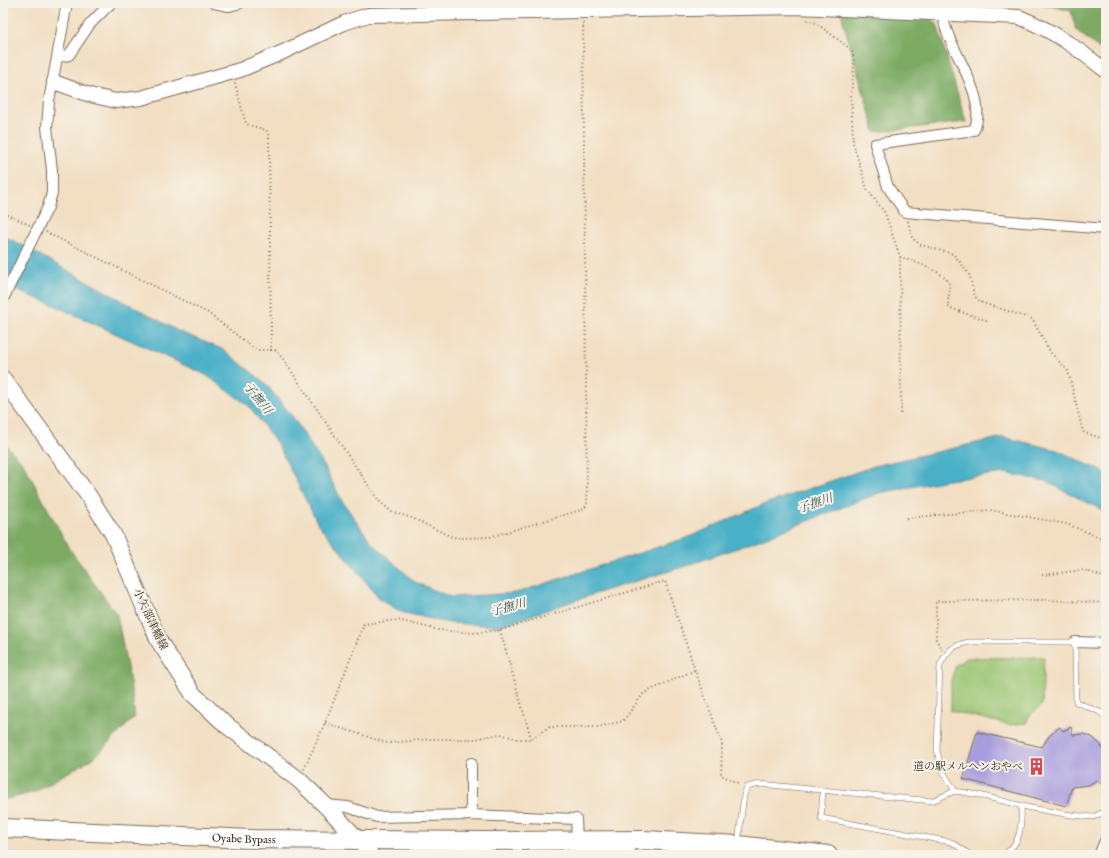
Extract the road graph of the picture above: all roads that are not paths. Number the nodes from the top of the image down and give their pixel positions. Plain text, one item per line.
1 (67, 3) edge
2 (111, 3) edge
3 (214, 3) edge
4 (240, 3) edge
5 (756, 6) edge
6 (587, 8) edge
7 (943, 14) junction
8 (58, 56) junction
9 (1106, 71) edge
10 (54, 82) junction
11 (1106, 229) edge
12 (3, 299) edge
13 (3, 379) edge
14 (1075, 642) junction
15 (1106, 643) edge
16 (1106, 717) edge
17 (471, 763) dead end
18 (823, 790) junction
19 (955, 791) junction
20 (325, 805) junction
21 (1021, 806) junction
22 (1106, 811) edge
23 (471, 815) junction
24 (3, 828) edge
25 (1106, 839) edge
26 (358, 840) junction
27 (577, 840) junction
28 (484, 841) junction
29 (738, 850) edge
30 (595, 853) edge
31 (372, 855) edge
32 (627, 855) edge
33 (828, 855) edge
34 (971, 855) edge
35 (1003, 855) edge
36 (1099, 855) edge

1 - 8 street
2 - 8 street
3 - 4 street
5 - 6 street
5 - 7 street
6 - 10 street
7 - 9 street
7 - 11 street
8 - 10 street
10 - 12 street
13 - 20 main road, 小矢部津幡線
14 - 15 street
14 - 16 lane
14 - 19 lane
17 - 23 street
18 - 19 lane
18 - 29 lane
18 - 34 lane
19 - 21 lane
20 - 23 street
20 - 26 main road, 小矢部津幡線
21 - 22 lane
21 - 35 lane
23 - 27 street
24 - 26 highway, Oyabe Bypass
25 - 36 street
26 - 28 highway, Oyabe Bypass
26 - 31 street
27 - 28 highway, Oyabe Bypass
27 - 29 highway, Oyabe Bypass
28 - 30 highway, Oyabe Bypass
29 - 33 highway, Oyabe Bypass
30 - 32 highway, Oyabe Bypass

